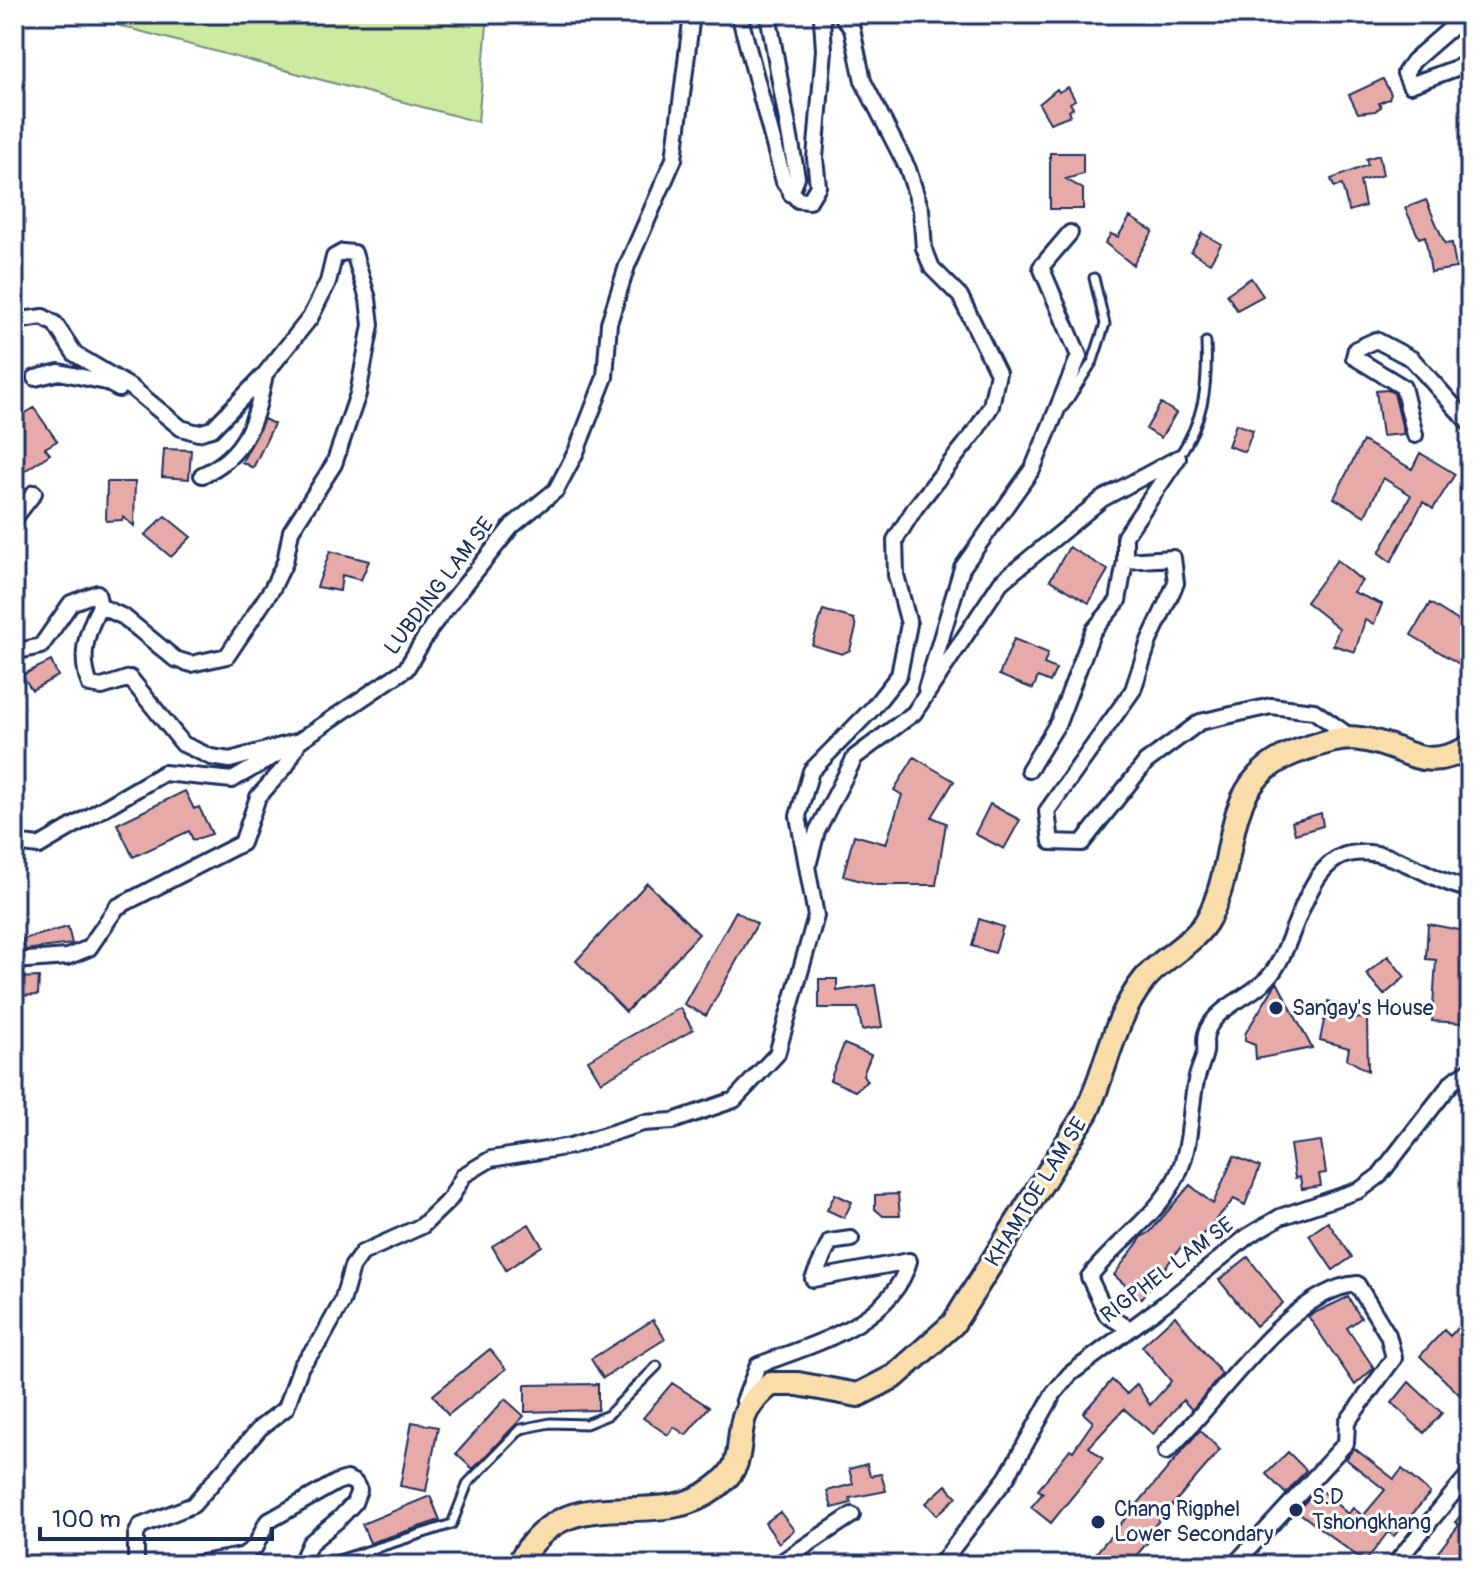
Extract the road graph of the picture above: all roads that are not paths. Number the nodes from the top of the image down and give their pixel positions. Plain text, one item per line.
1 (692, 14) edge
2 (739, 14) edge
3 (768, 14) edge
4 (826, 14) edge
5 (841, 14) edge
6 (1467, 14) edge
7 (1470, 63) edge
8 (791, 194) junction
9 (1070, 233) dead end
10 (1094, 278) dead end
11 (14, 321) edge
12 (1206, 342) dead end
13 (265, 374) junction
14 (35, 378) dead end
15 (132, 388) junction
16 (1470, 424) edge
17 (1048, 431) junction
18 (1415, 435) dead end
19 (1178, 458) junction
20 (202, 475) dead end
21 (34, 493) dead end
22 (14, 519) edge
23 (1125, 561) junction
24 (100, 606) junction
25 (14, 652) edge
26 (926, 690) junction
27 (1353, 739) junction
28 (299, 741) junction
29 (1470, 747) edge
30 (1029, 770) dead end
31 (14, 843) edge
32 (808, 866) junction
33 (1470, 889) edge
34 (14, 961) edge
35 (1470, 1070) edge
36 (851, 1239) dead end
37 (1128, 1328) junction
38 (657, 1366) dead end
39 (749, 1407) junction
40 (1166, 1452) dead end
41 (1470, 1473) edge
42 (852, 1515) dead end
43 (136, 1565) edge
44 (189, 1565) edge
45 (300, 1565) edge
46 (323, 1565) edge
47 (518, 1565) edge
48 (777, 1565) edge
49 (940, 1565) edge
50 (1234, 1565) edge
51 (1394, 1565) edge

1 - 28 street, LUBDING LAM SE
2 - 8 street
3 - 8 street
4 - 8 street
5 - 32 street
6 - 7 street
9 - 17 street
10 - 17 lane
11 - 15 street
12 - 19 lane
13 - 15 street
13 - 20 street
13 - 24 street
14 - 15 street
16 - 18 street
17 - 26 street
19 - 23 street
19 - 26 street
21 - 22 street
23 - 27 street
23 - 30 street
24 - 25 street
24 - 28 street, LUBDING LAM SE
26 - 32 street
27 - 29 main road, KHAMTOE LAM SE
27 - 39 main road, KHAMTOE LAM SE
28 - 31 street
28 - 34 street
32 - 43 street
33 - 37 street
35 - 37 street, RIGPHEL LAM SE
36 - 39 street
37 - 49 street, RIGPHEL LAM SE
38 - 46 lane
39 - 47 main road
40 - 50 street
41 - 51 street
42 - 48 street
44 - 45 street

